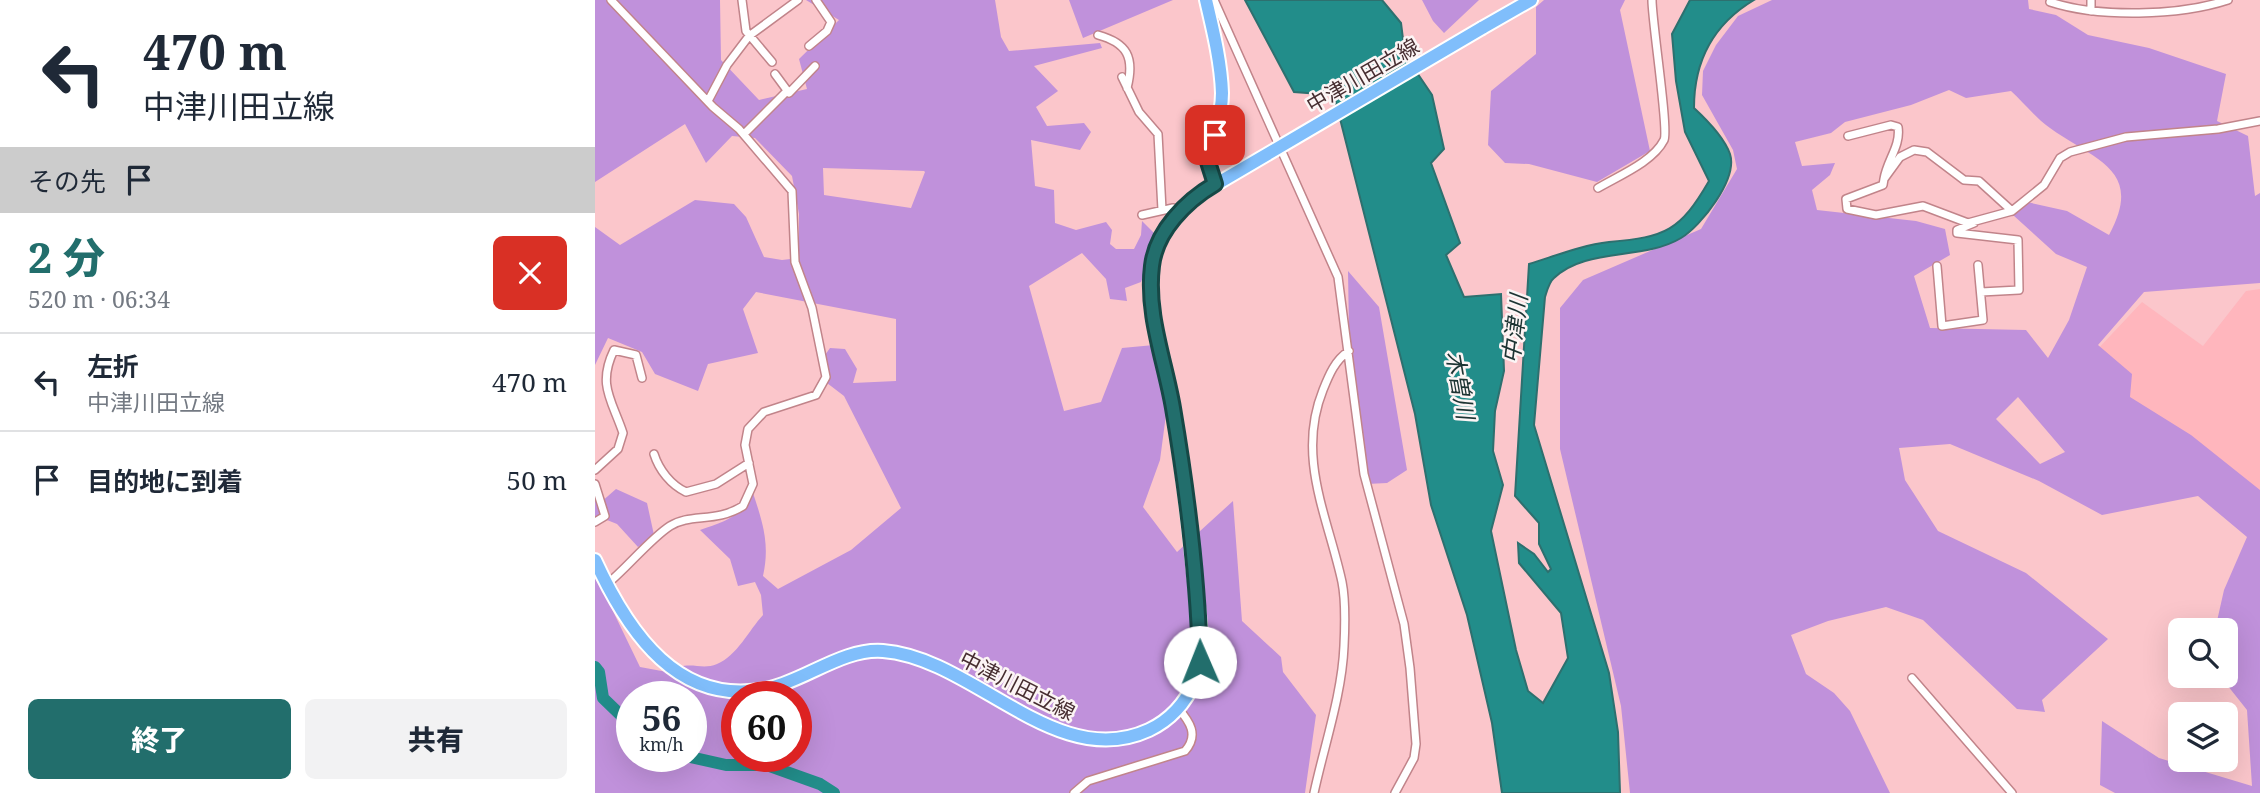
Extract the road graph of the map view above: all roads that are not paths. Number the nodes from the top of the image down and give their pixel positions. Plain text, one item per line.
1 (611, 0) edge
2 (742, 0) edge
3 (798, 0) edge
4 (816, 0) edge
5 (1206, 0) edge
6 (1214, 0) edge
7 (1531, 0) edge
8 (1652, 0) edge
9 (2091, 0) edge
10 (2228, 0) edge
11 (2050, 2) dead end
12 (2091, 11) junction
13 (1215, 16) junction
14 (1098, 35) dead end
15 (749, 36) junction
16 (809, 46) dead end
17 (772, 62) dead end
18 (815, 66) dead end
19 (775, 74) dead end
20 (1122, 77) dead end
21 (1127, 89) junction
22 (787, 91) junction
23 (708, 102) junction
24 (2260, 121) edge
25 (744, 134) junction
26 (1848, 136) dead end
27 (1884, 179) junction
28 (1218, 183) junction
29 (1598, 188) dead end
30 (1161, 209) junction
31 (1182, 210) junction
32 (2012, 211) junction
33 (1142, 215) dead end
34 (1977, 220) junction
35 (1978, 265) dead end
36 (1937, 266) dead end
37 (1981, 292) junction
38 (1349, 351) junction
39 (642, 378) dead end
40 (654, 454) dead end
41 (749, 463) junction
42 (595, 470) edge
43 (595, 484) edge
44 (595, 522) edge
45 (595, 560) edge
46 (606, 585) junction
47 (1912, 678) dead end
48 (1178, 708) junction
49 (1074, 793) edge
50 (1314, 793) edge
51 (1395, 793) edge
52 (2013, 793) edge

1 - 23 street
2 - 15 street
3 - 15 street
4 - 16 street
5 - 13 main road
6 - 13 street
7 - 28 main road, 中津川田立線, bridge
8 - 29 street
9 - 12 street
10 - 12 street
11 - 12 street
13 - 28 main road
13 - 38 street
14 - 21 street
15 - 17 street
15 - 23 street
18 - 22 street
19 - 22 street
20 - 21 street
21 - 30 street
22 - 25 street
23 - 25 street
24 - 32 street
25 - 41 street
26 - 27 street
27 - 32 street
27 - 34 street
28 - 31 main road, 中津川田立線
30 - 31 street
30 - 33 street
31 - 48 main road, 中津川田立線
32 - 34 street
34 - 37 street
35 - 37 street
36 - 37 street
38 - 50 street
38 - 51 street
39 - 42 street
40 - 41 street
41 - 46 street
43 - 44 street
45 - 46 main road, 中津川田立線
46 - 48 main road, 中津川田立線
47 - 52 street
48 - 49 street

